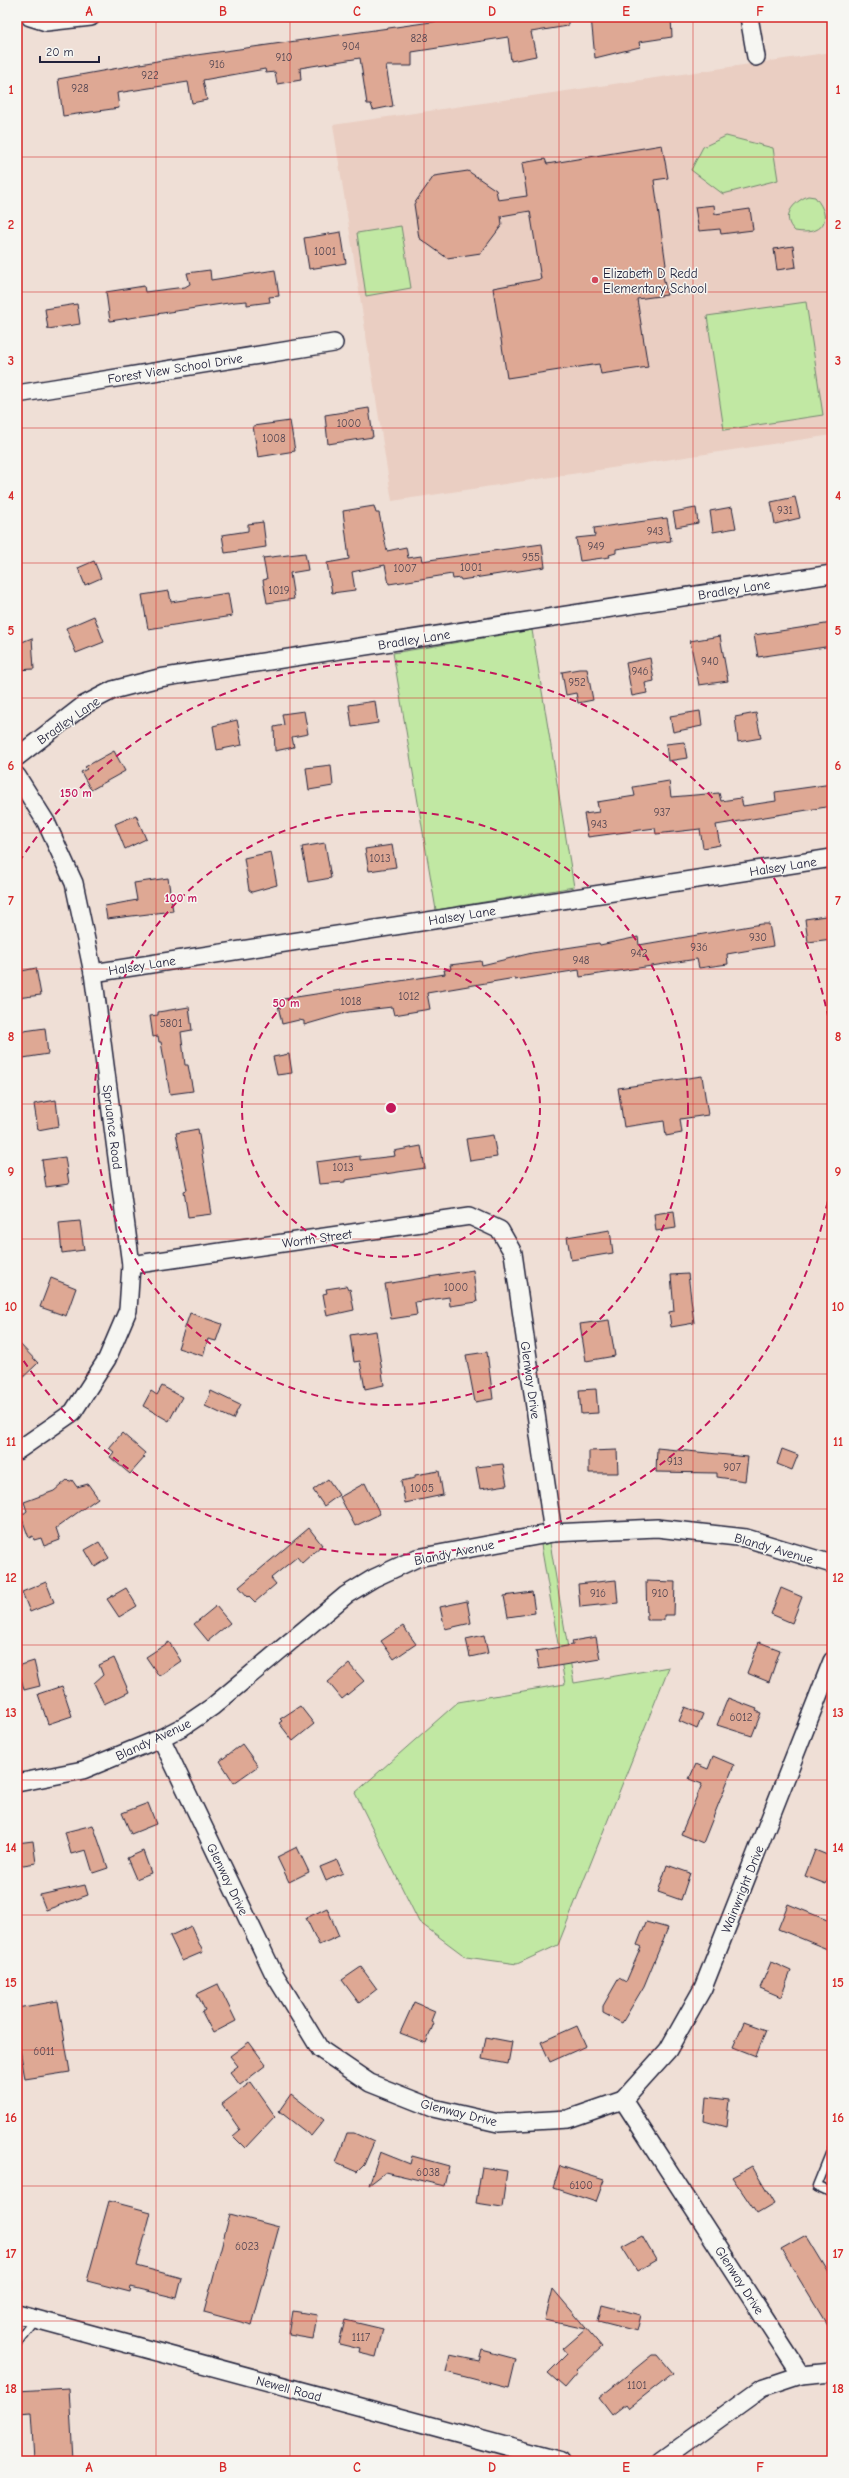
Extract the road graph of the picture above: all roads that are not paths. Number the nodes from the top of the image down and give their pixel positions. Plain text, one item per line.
1 (30, 17) edge
2 (91, 17) edge
3 (749, 17) edge
4 (756, 57) dead end
5 (334, 343) dead end
6 (17, 394) edge
7 (832, 574) edge
8 (17, 757) edge
9 (17, 776) edge
10 (832, 858) edge
11 (93, 973) junction
12 (500, 1230) joint
13 (131, 1264) junction
14 (17, 1451) edge
15 (553, 1533) junction
16 (832, 1564) edge
17 (832, 1661) edge
18 (161, 1738) junction
19 (17, 1783) edge
20 (623, 2100) junction
21 (832, 2149) edge
22 (832, 2193) edge
23 (17, 2281) edge
24 (17, 2288) edge
25 (17, 2314) edge
26 (36, 2319) junction
27 (17, 2344) edge
28 (832, 2372) edge
29 (801, 2375) junction
30 (561, 2461) edge
31 (661, 2461) edge

1 - 2 street
3 - 4 street
5 - 6 street, Forest View School Drive
7 - 8 street, Bradley Lane
9 - 11 street, Spruance Road
10 - 11 street, Halsey Lane
11 - 13 street, Spruance Road
12 - 13 street, Worth Street
12 - 15 street, Glenway Drive
13 - 14 street, Spruance Road
15 - 16 street, Blandy Avenue
15 - 18 street, Blandy Avenue
17 - 20 street, Wainwright Drive
18 - 19 street, Blandy Avenue
18 - 20 street, Glenway Drive
20 - 29 street, Glenway Drive
21 - 22 lane
23 - 24 lane
25 - 26 street, Newell Road
26 - 27 lane
26 - 30 street, Newell Road
28 - 29 street
29 - 31 street

